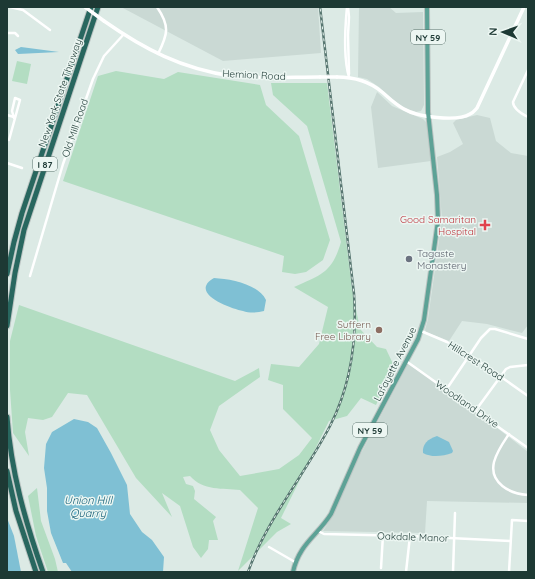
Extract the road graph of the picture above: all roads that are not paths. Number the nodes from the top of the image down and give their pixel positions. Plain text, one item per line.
1 (10, 7) edge
2 (85, 7) edge
3 (91, 7) edge
4 (98, 7) edge
5 (157, 7) edge
6 (347, 7) edge
7 (427, 7) edge
8 (524, 7) edge
9 (50, 30) dead end
10 (7, 33) edge
11 (124, 34) junction
12 (18, 36) dead end
13 (158, 55) junction
14 (528, 70) edge
15 (349, 77) junction
16 (7, 115) edge
17 (428, 117) junction
18 (528, 117) edge
19 (14, 118) junction
20 (9, 140) dead end
21 (7, 164) edge
22 (22, 168) dead end
23 (7, 274) edge
24 (30, 276) dead end
25 (7, 326) edge
26 (421, 331) junction
27 (528, 339) edge
28 (470, 355) junction
29 (406, 360) junction
30 (528, 364) edge
31 (500, 377) junction
32 (446, 390) junction
33 (528, 396) edge
34 (476, 410) junction
35 (7, 417) edge
36 (509, 434) junction
37 (528, 448) edge
38 (7, 471) edge
39 (528, 495) edge
40 (455, 513) dead end
41 (528, 521) edge
42 (317, 531) junction
43 (383, 535) junction
44 (410, 536) junction
45 (454, 538) junction
46 (510, 541) junction
47 (269, 547) dead end
48 (296, 562) junction
49 (381, 568) dead end
50 (36, 572) edge
51 (43, 572) edge
52 (294, 572) edge
53 (406, 572) edge
54 (453, 572) edge
55 (509, 572) edge

1 - 9 street
2 - 11 street, Hemion Road, bridge
3 - 23 highway, New York State Thruway / I 87
4 - 25 highway, New York State Thruway / I 87
5 - 13 street
6 - 15 street
7 - 17 main road, NY 59
8 - 17 street, Hemion Road
10 - 12 street
11 - 13 street, Hemion Road
11 - 24 street, Old Mill Road
13 - 15 street, Hemion Road, bridge
14 - 18 street
15 - 17 street, Hemion Road
16 - 19 street
17 - 26 main road, Lafayette Avenue / NY 59
19 - 19 street
19 - 20 street
21 - 22 street
26 - 28 street, Hillcrest Road
26 - 29 main road, Lafayette Avenue / NY 59
27 - 28 street
28 - 31 street, Hillcrest Road
28 - 32 street
29 - 32 street, Woodland Drive
29 - 42 main road, Lafayette Avenue / NY 59
30 - 31 street
31 - 33 street, Hillcrest Road
31 - 34 street
32 - 34 street, Woodland Drive
34 - 36 street, Woodland Drive
35 - 51 highway
36 - 37 street, Woodland Drive
36 - 39 street
38 - 50 highway
40 - 45 street
41 - 46 street
42 - 43 street, Oakdale Manor
42 - 48 main road, Lafayette Avenue / NY 59
43 - 44 street, Oakdale Manor
43 - 49 street
44 - 45 street, Oakdale Manor
44 - 53 street
45 - 46 street, Oakdale Manor
45 - 54 street
46 - 55 street
47 - 48 street
48 - 52 main road, Lafayette Avenue / NY 59

